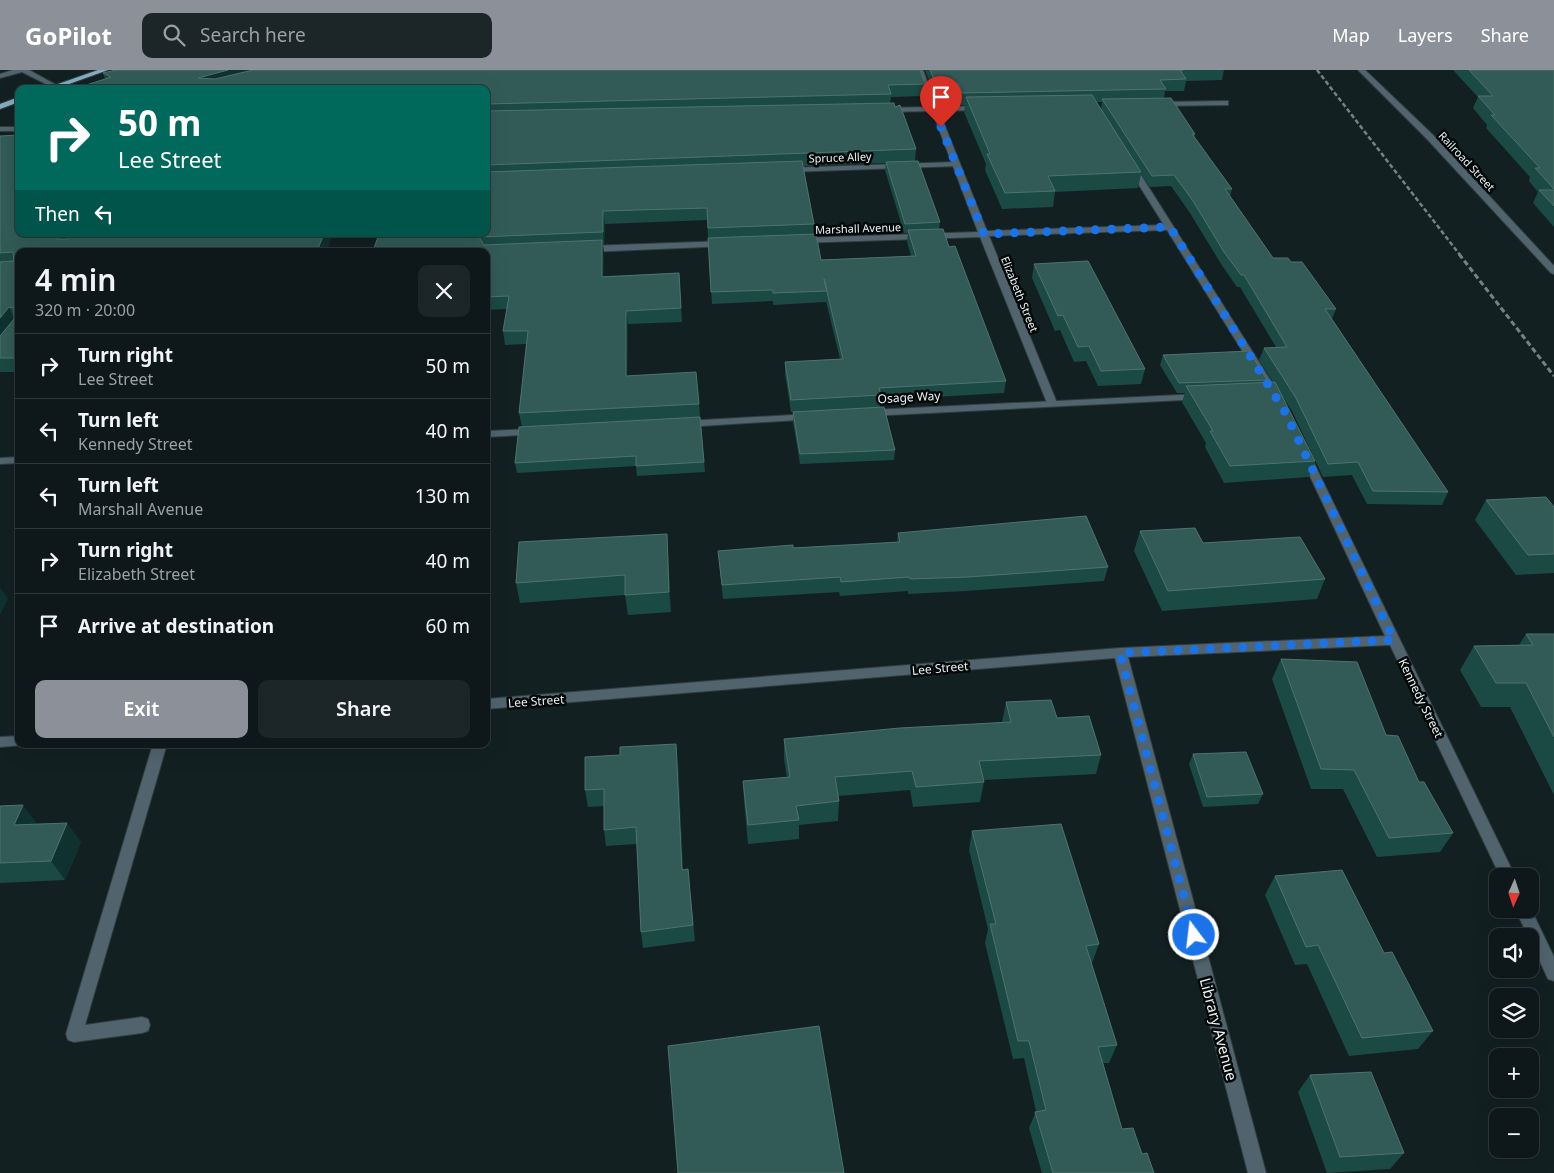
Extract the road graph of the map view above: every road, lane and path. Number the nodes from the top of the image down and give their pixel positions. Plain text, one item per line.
1 (22, 70) edge
2 (105, 70) edge
3 (920, 70) edge
4 (1360, 70) edge
5 (0, 76) edge
6 (47, 85) edge
7 (56, 85) edge
8 (15, 101) edge
9 (1225, 103) dead end
10 (1149, 104) edge
11 (0, 107) edge
12 (993, 108) edge
13 (934, 109) junction
14 (874, 110) edge
15 (15, 129) edge
16 (0, 130) edge
17 (1124, 154) edge
18 (955, 164) junction
19 (776, 170) edge
20 (1170, 227) junction
21 (984, 234) junction
22 (795, 241) edge
23 (735, 244) edge
24 (576, 249) edge
25 (1554, 271) edge
26 (1207, 397) edge
27 (1052, 403) junction
28 (1281, 406) edge
29 (864, 414) edge
30 (824, 416) edge
31 (675, 424) edge
32 (546, 431) edge
33 (490, 434) edge
34 (1302, 447) edge
35 (15, 460) edge
36 (0, 461) edge
37 (1394, 640) junction
38 (1120, 653) junction
39 (490, 704) edge
40 (15, 741) edge
41 (0, 742) edge
42 (159, 748) edge
43 (1503, 868) edge
44 (1527, 918) edge
45 (1554, 974) edge
46 (142, 1025) dead end
47 (1257, 1173) edge

1 - 5 street
1 - 6 street
2 - 7 main road
3 - 13 street, Elizabeth Street
4 - 25 street, Railroad Street
8 - 11 main road
9 - 10 street
12 - 13 street
13 - 14 street
13 - 18 street, Elizabeth Street
15 - 16 street
17 - 20 street
18 - 19 street, Spruce Alley
18 - 21 street, Elizabeth Street
20 - 21 street, Marshall Avenue
20 - 28 street
21 - 22 street, Marshall Avenue
21 - 27 street, Elizabeth Street
23 - 24 street
26 - 27 street, Osage Way
27 - 29 street, Osage Way
30 - 31 street
32 - 33 street
34 - 37 street, Kennedy Street
35 - 36 street
37 - 38 street, Lee Street
37 - 43 street, Kennedy Street
38 - 39 street, Lee Street
38 - 47 street, Library Avenue
40 - 41 street
42 - 46 street
44 - 45 street

